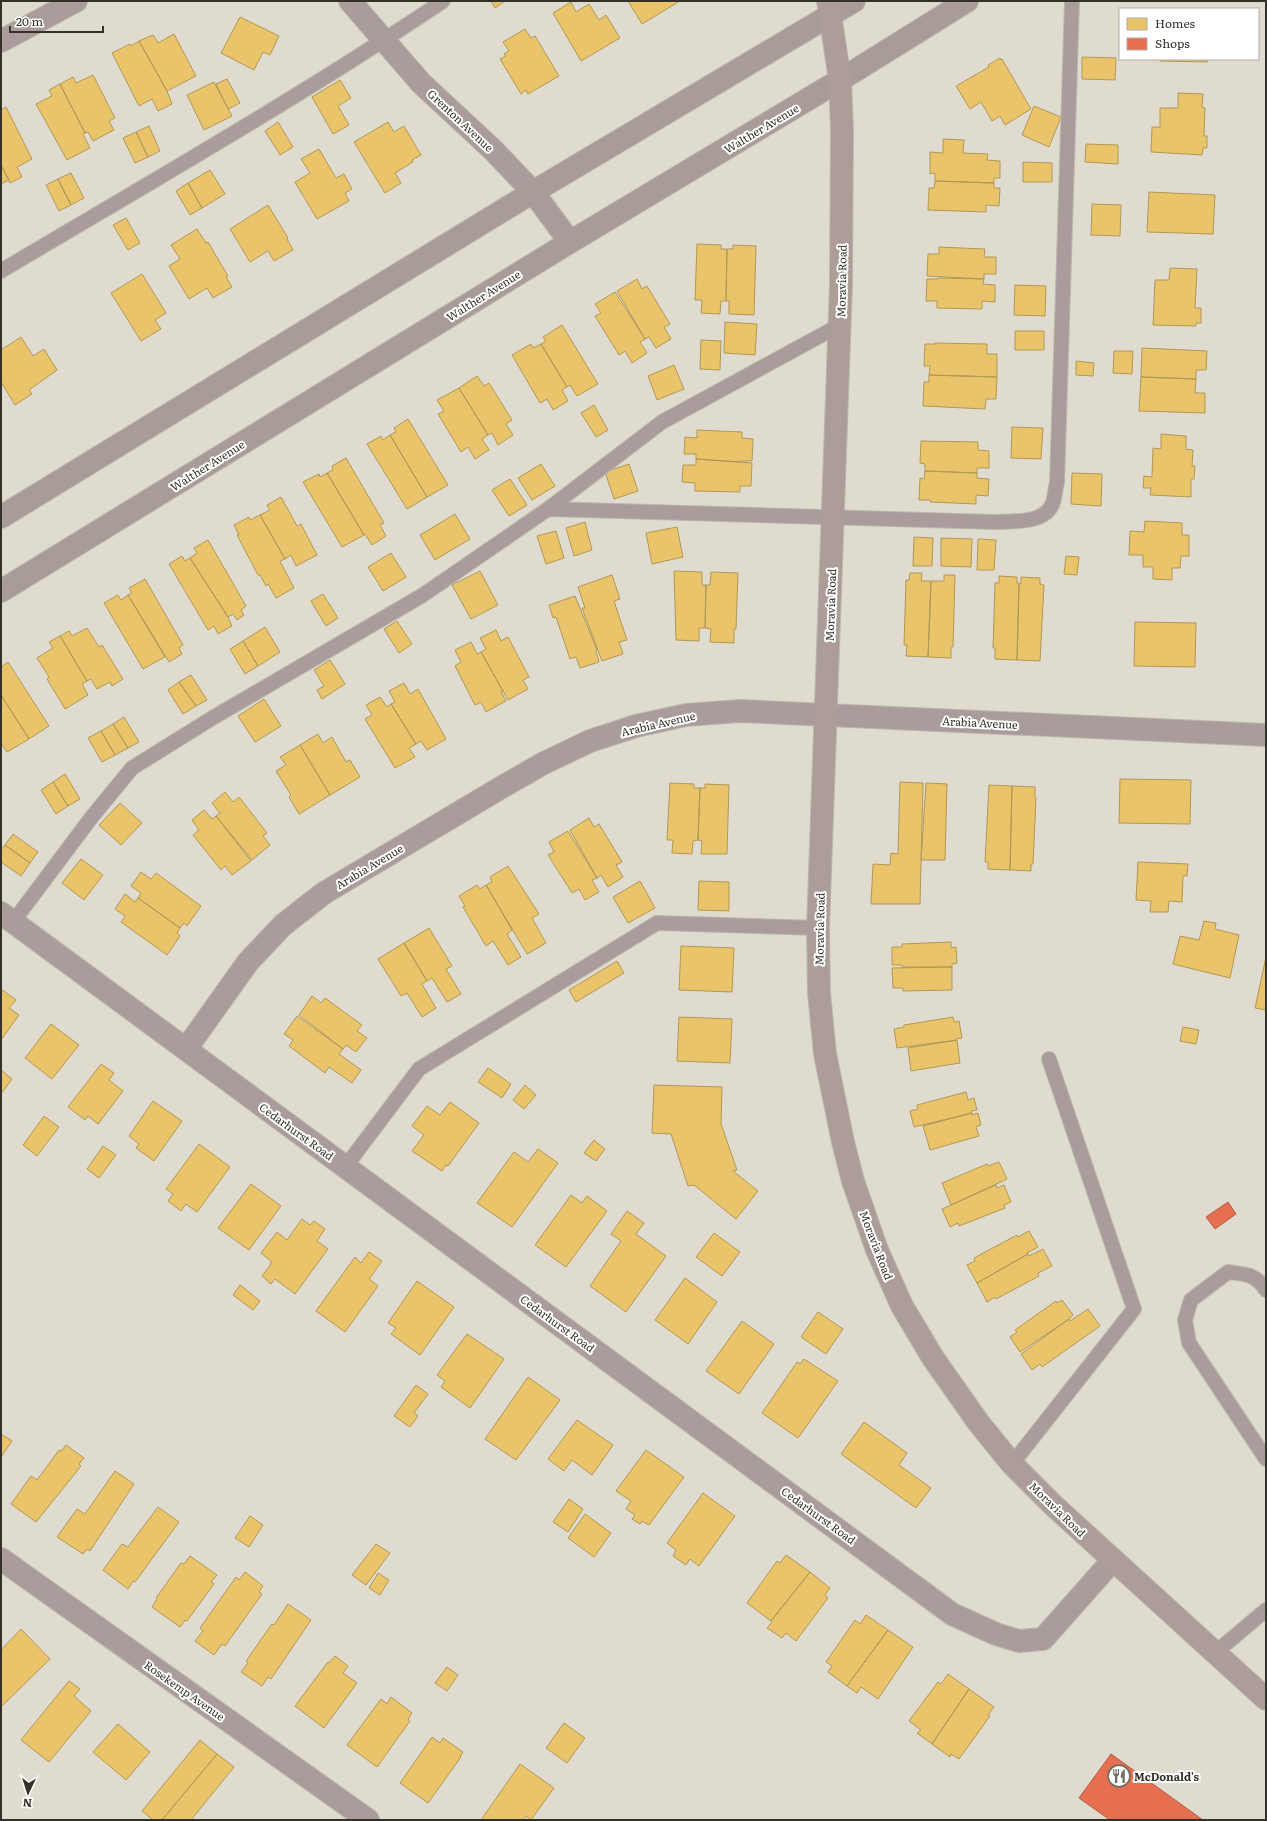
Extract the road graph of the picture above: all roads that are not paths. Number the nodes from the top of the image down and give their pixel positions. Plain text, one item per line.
1 (76, 1) edge
2 (350, 1) edge
3 (443, 1) edge
4 (854, 1) edge
5 (967, 1) edge
6 (1072, 1) edge
7 (830, 8) edge
8 (1, 41) edge
9 (384, 41) junction
10 (840, 80) junction
11 (533, 192) junction
12 (570, 242) junction
13 (1, 271) edge
14 (840, 325) junction
15 (548, 510) junction
16 (1, 517) edge
17 (833, 518) junction
18 (1, 592) edge
19 (826, 715) junction
20 (1266, 735) edge
21 (7, 917) edge
22 (818, 928) junction
23 (186, 1049) junction
24 (1049, 1059) dead end
25 (346, 1166) junction
26 (1266, 1290) edge
27 (1266, 1459) edge
28 (1012, 1464) junction
29 (1, 1560) edge
30 (1113, 1560) junction
31 (1266, 1610) edge
32 (1216, 1652) junction
33 (1266, 1699) edge
34 (368, 1820) edge

1 - 8 street
2 - 9 street, Grenton Avenue
3 - 9 lane
4 - 7 main road
5 - 10 main road, Walther Avenue
6 - 17 lane
7 - 10 main road, Moravia Road
7 - 11 main road
9 - 11 street, Grenton Avenue
9 - 13 lane
10 - 12 main road, Walther Avenue
10 - 14 main road, Moravia Road
11 - 12 street, Grenton Avenue
11 - 16 main road
12 - 18 main road, Walther Avenue
14 - 15 lane
14 - 17 main road, Moravia Road
15 - 17 lane
15 - 21 lane
17 - 19 main road, Moravia Road
19 - 20 street, Arabia Avenue
19 - 22 main road, Moravia Road
19 - 23 street, Arabia Avenue
21 - 23 street, Cedarhurst Road
22 - 25 lane
22 - 28 main road, Moravia Road
23 - 25 street, Cedarhurst Road
24 - 28 lane
25 - 30 street, Cedarhurst Road
26 - 27 lane
28 - 30 main road, Moravia Road
29 - 34 street, Rosekemp Avenue
30 - 32 main road, Moravia Road
31 - 32 lane
32 - 33 main road, Moravia Road

